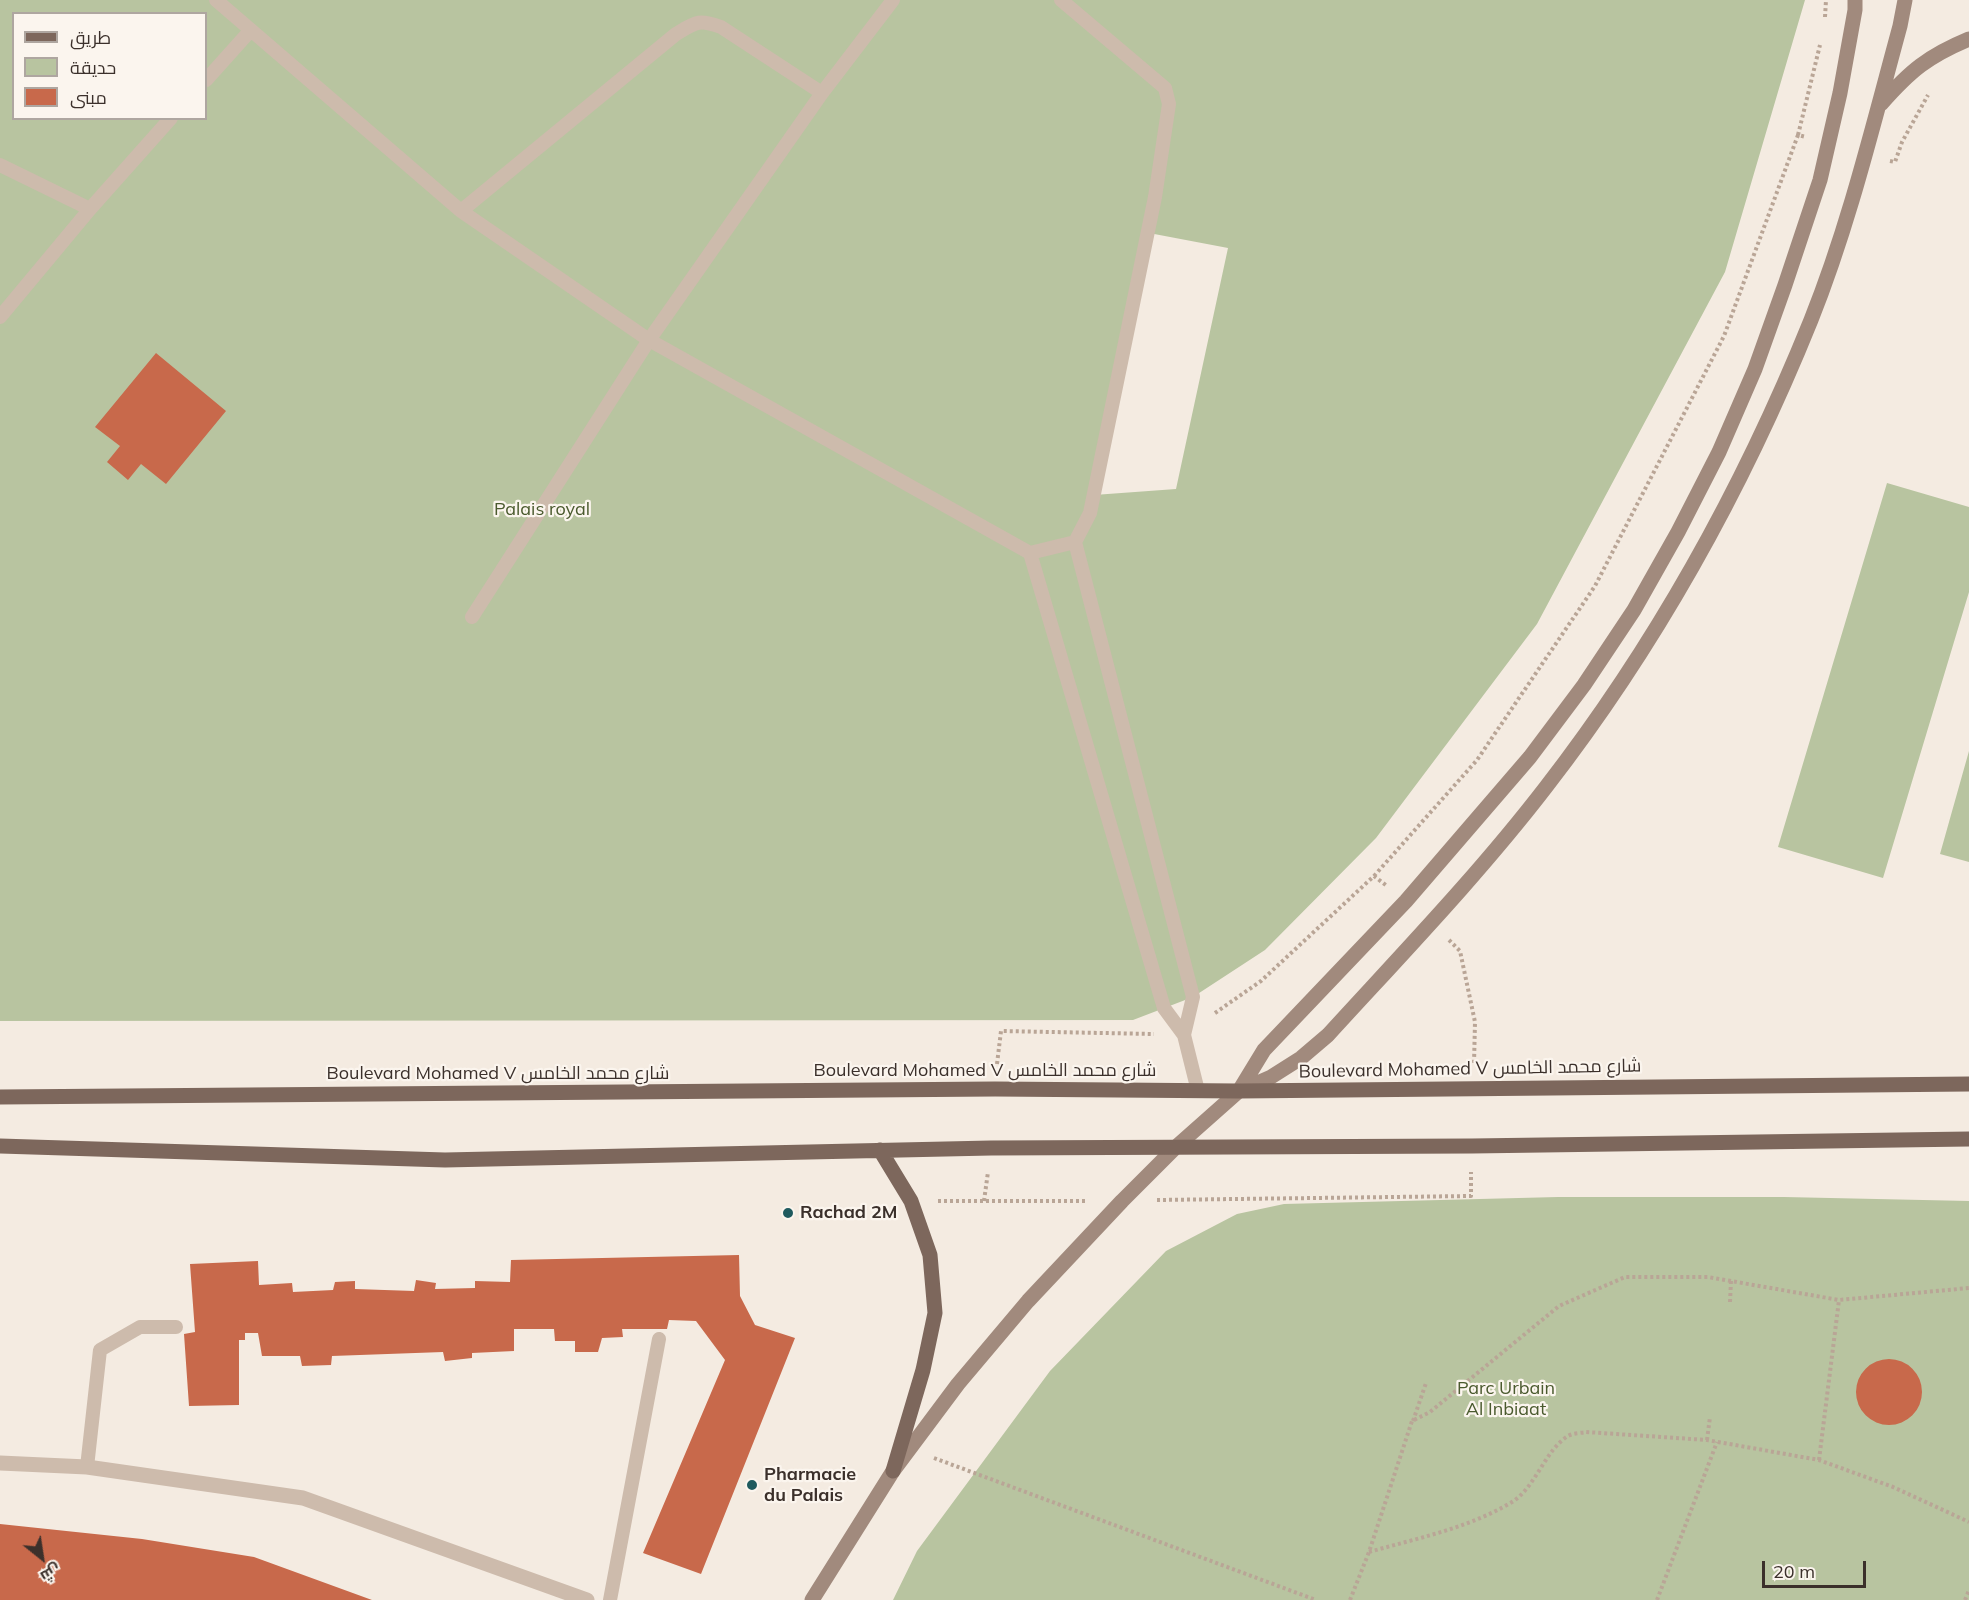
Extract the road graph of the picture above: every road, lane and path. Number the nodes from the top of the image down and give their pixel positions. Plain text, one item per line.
1 (216, 0) edge
2 (893, 0) edge
3 (1061, 0) edge
4 (1826, 0) edge
5 (1855, 0) edge
6 (1905, 0) edge
7 (1825, 26) dead end
8 (250, 31) junction
9 (1822, 37) dead end
10 (1969, 39) edge
11 (207, 79) edge
12 (1930, 90) dead end
13 (822, 93) junction
14 (1878, 109) junction
15 (169, 120) edge
16 (1798, 135) junction
17 (1828, 144) junction
18 (1865, 154) junction
19 (0, 165) edge
20 (90, 209) junction
21 (461, 211) junction
22 (0, 317) edge
23 (650, 340) junction
24 (1075, 542) junction
25 (1030, 553) junction
26 (472, 617) dead end
27 (1374, 876) junction
28 (1406, 901) junction
29 (1431, 922) junction
30 (1184, 1035) junction
31 (1969, 1084) edge
32 (995, 1089) junction
33 (1473, 1089) junction
34 (1198, 1091) junction
35 (1239, 1091) junction
36 (0, 1097) edge
37 (1969, 1139) edge
38 (0, 1146) edge
39 (1178, 1146) junction
40 (1472, 1146) junction
41 (880, 1150) junction
42 (911, 1201) junction
43 (1122, 1201) junction
44 (1731, 1281) junction
45 (1969, 1288) edge
46 (1839, 1300) junction
47 (1730, 1302) dead end
48 (176, 1327) dead end
49 (659, 1339) dead end
50 (1426, 1383) dead end
51 (1710, 1417) dead end
52 (1412, 1421) junction
53 (1707, 1440) junction
54 (1717, 1442) junction
55 (910, 1449) junction
56 (1820, 1460) junction
57 (0, 1463) edge
58 (87, 1467) junction
59 (893, 1471) junction
60 (1969, 1522) edge
61 (1369, 1552) junction
62 (1969, 1590) edge
63 (587, 1600) edge
64 (610, 1600) edge
65 (812, 1600) edge
66 (1316, 1600) edge
67 (1350, 1600) edge
68 (1657, 1600) edge
69 (1965, 1600) edge

1 - 8 lane
2 - 13 lane
3 - 24 lane
4 - 7 path
5 - 17 street
6 - 14 street
8 - 11 lane
8 - 21 lane
9 - 16 path
10 - 14 street
12 - 18 path
13 - 21 lane
13 - 23 lane
14 - 18 street
15 - 20 lane
16 - 17 path
16 - 27 path
17 - 28 street
18 - 29 street
19 - 20 lane
20 - 22 lane
21 - 23 lane
23 - 25 lane
23 - 26 lane
24 - 25 lane
24 - 30 lane
25 - 30 lane
27 - 28 path
27 - 30 path
28 - 35 street
29 - 33 path
29 - 35 street
30 - 32 path
30 - 34 lane
31 - 33 main road, Boulevard Mohamed V شارع محمد الخامس
32 - 34 main road, Boulevard Mohamed V شارع محمد الخامس
32 - 36 main road, Boulevard Mohamed V شارع محمد الخامس
33 - 35 main road, Boulevard Mohamed V شارع محمد الخامس
34 - 35 main road, Boulevard Mohamed V شارع محمد الخامس
35 - 39 street
37 - 40 main road
38 - 41 main road
39 - 40 main road
39 - 41 main road
39 - 43 street
40 - 43 path
41 - 42 main road
42 - 43 path
42 - 59 main road
43 - 55 street
44 - 46 path
44 - 47 path
44 - 52 path
45 - 46 path
46 - 56 path
48 - 58 lane
49 - 64 lane
50 - 52 path
51 - 53 path
52 - 61 path
53 - 54 path
53 - 61 path
54 - 56 path
54 - 68 path
55 - 59 street
55 - 66 path
56 - 60 path
57 - 58 street
58 - 63 street
59 - 65 street
61 - 67 path
62 - 69 path

